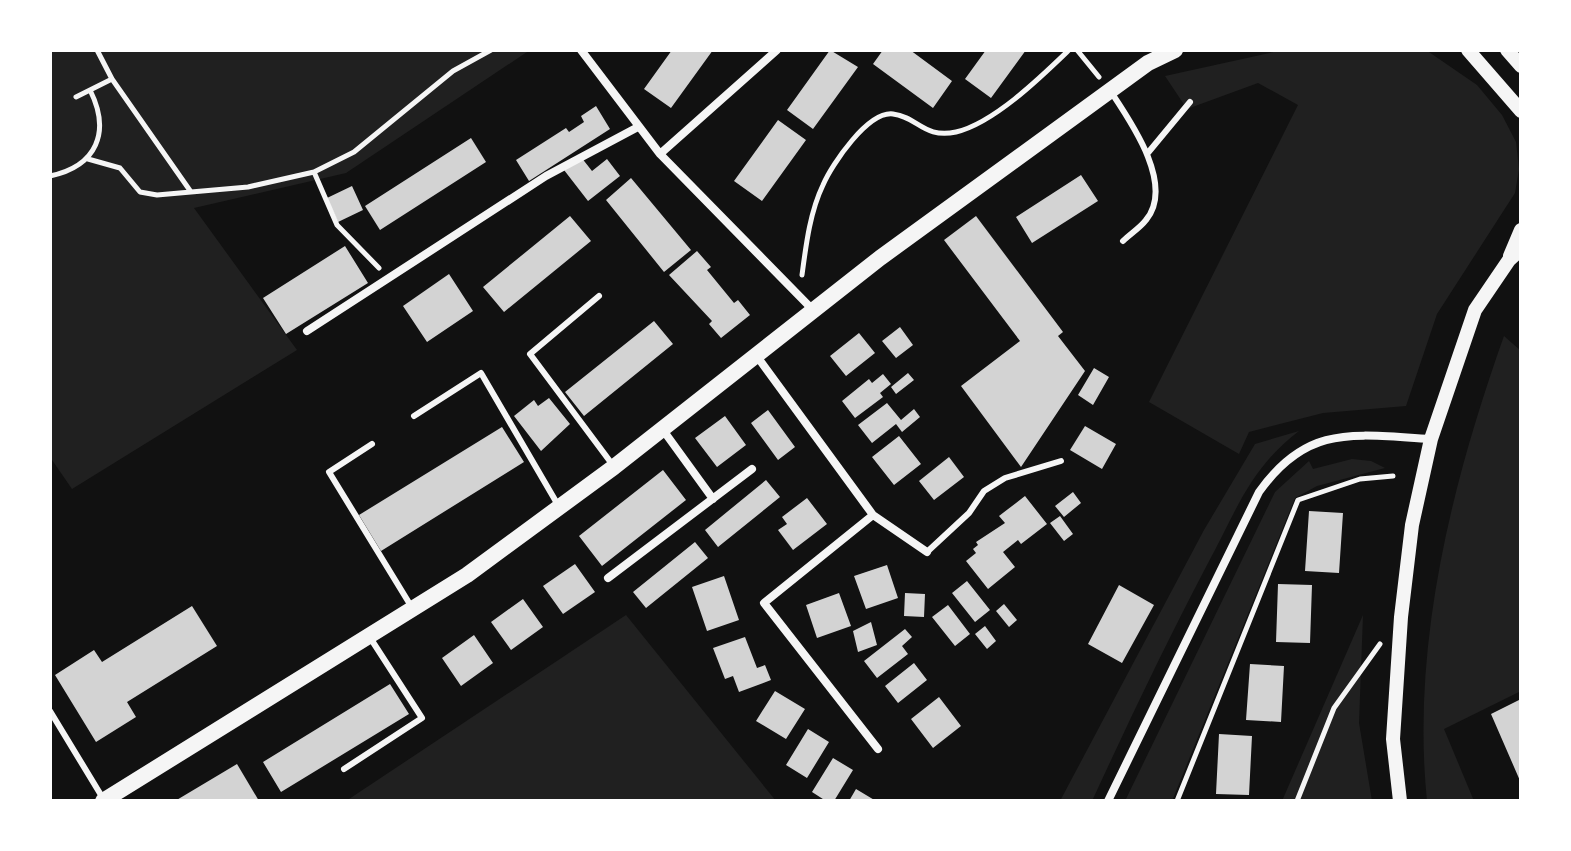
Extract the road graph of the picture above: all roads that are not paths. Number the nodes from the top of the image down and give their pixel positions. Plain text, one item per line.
1 (581, 50) edge
2 (777, 50) edge
3 (1468, 50) edge
4 (1507, 50) edge
5 (1167, 52) edge
6 (1521, 66) edge
7 (1110, 91) junction
8 (1190, 102) dead end
9 (1521, 111) edge
10 (638, 127) junction
11 (660, 154) junction
12 (1147, 154) junction
13 (1521, 230) edge
14 (1123, 241) dead end
15 (1521, 249) edge
16 (1509, 260) junction
17 (599, 296) dead end
18 (813, 310) junction
19 (307, 331) dead end
20 (756, 354) junction
21 (414, 416) dead end
22 (663, 430) junction
23 (1431, 439) junction
24 (372, 444) dead end
25 (1061, 461) dead end
26 (614, 467) junction
27 (752, 469) dead end
28 (713, 499) junction
29 (559, 508) junction
30 (873, 515) junction
31 (927, 552) joint
32 (608, 578) dead end
33 (413, 609) junction
34 (369, 636) junction
35 (50, 711) edge
36 (878, 749) dead end
37 (344, 769) dead end
38 (104, 800) edge
39 (1108, 801) edge
40 (1400, 801) edge

1 - 10 street
2 - 11 street
3 - 9 street
4 - 6 street
5 - 7 main road
7 - 12 lane
7 - 18 main road
8 - 12 lane
10 - 11 street
10 - 19 street
11 - 18 street
12 - 14 lane
13 - 16 street
15 - 16 street
16 - 23 street
17 - 26 lane
18 - 20 main road
20 - 22 main road
20 - 30 street
21 - 29 lane
22 - 26 main road
22 - 28 street
23 - 39 street
23 - 40 street
24 - 33 lane
25 - 31 lane
26 - 29 main road
27 - 28 street
28 - 32 street
29 - 33 main road
30 - 31 street
30 - 36 street
33 - 34 main road
34 - 37 lane
34 - 38 main road
35 - 38 lane

